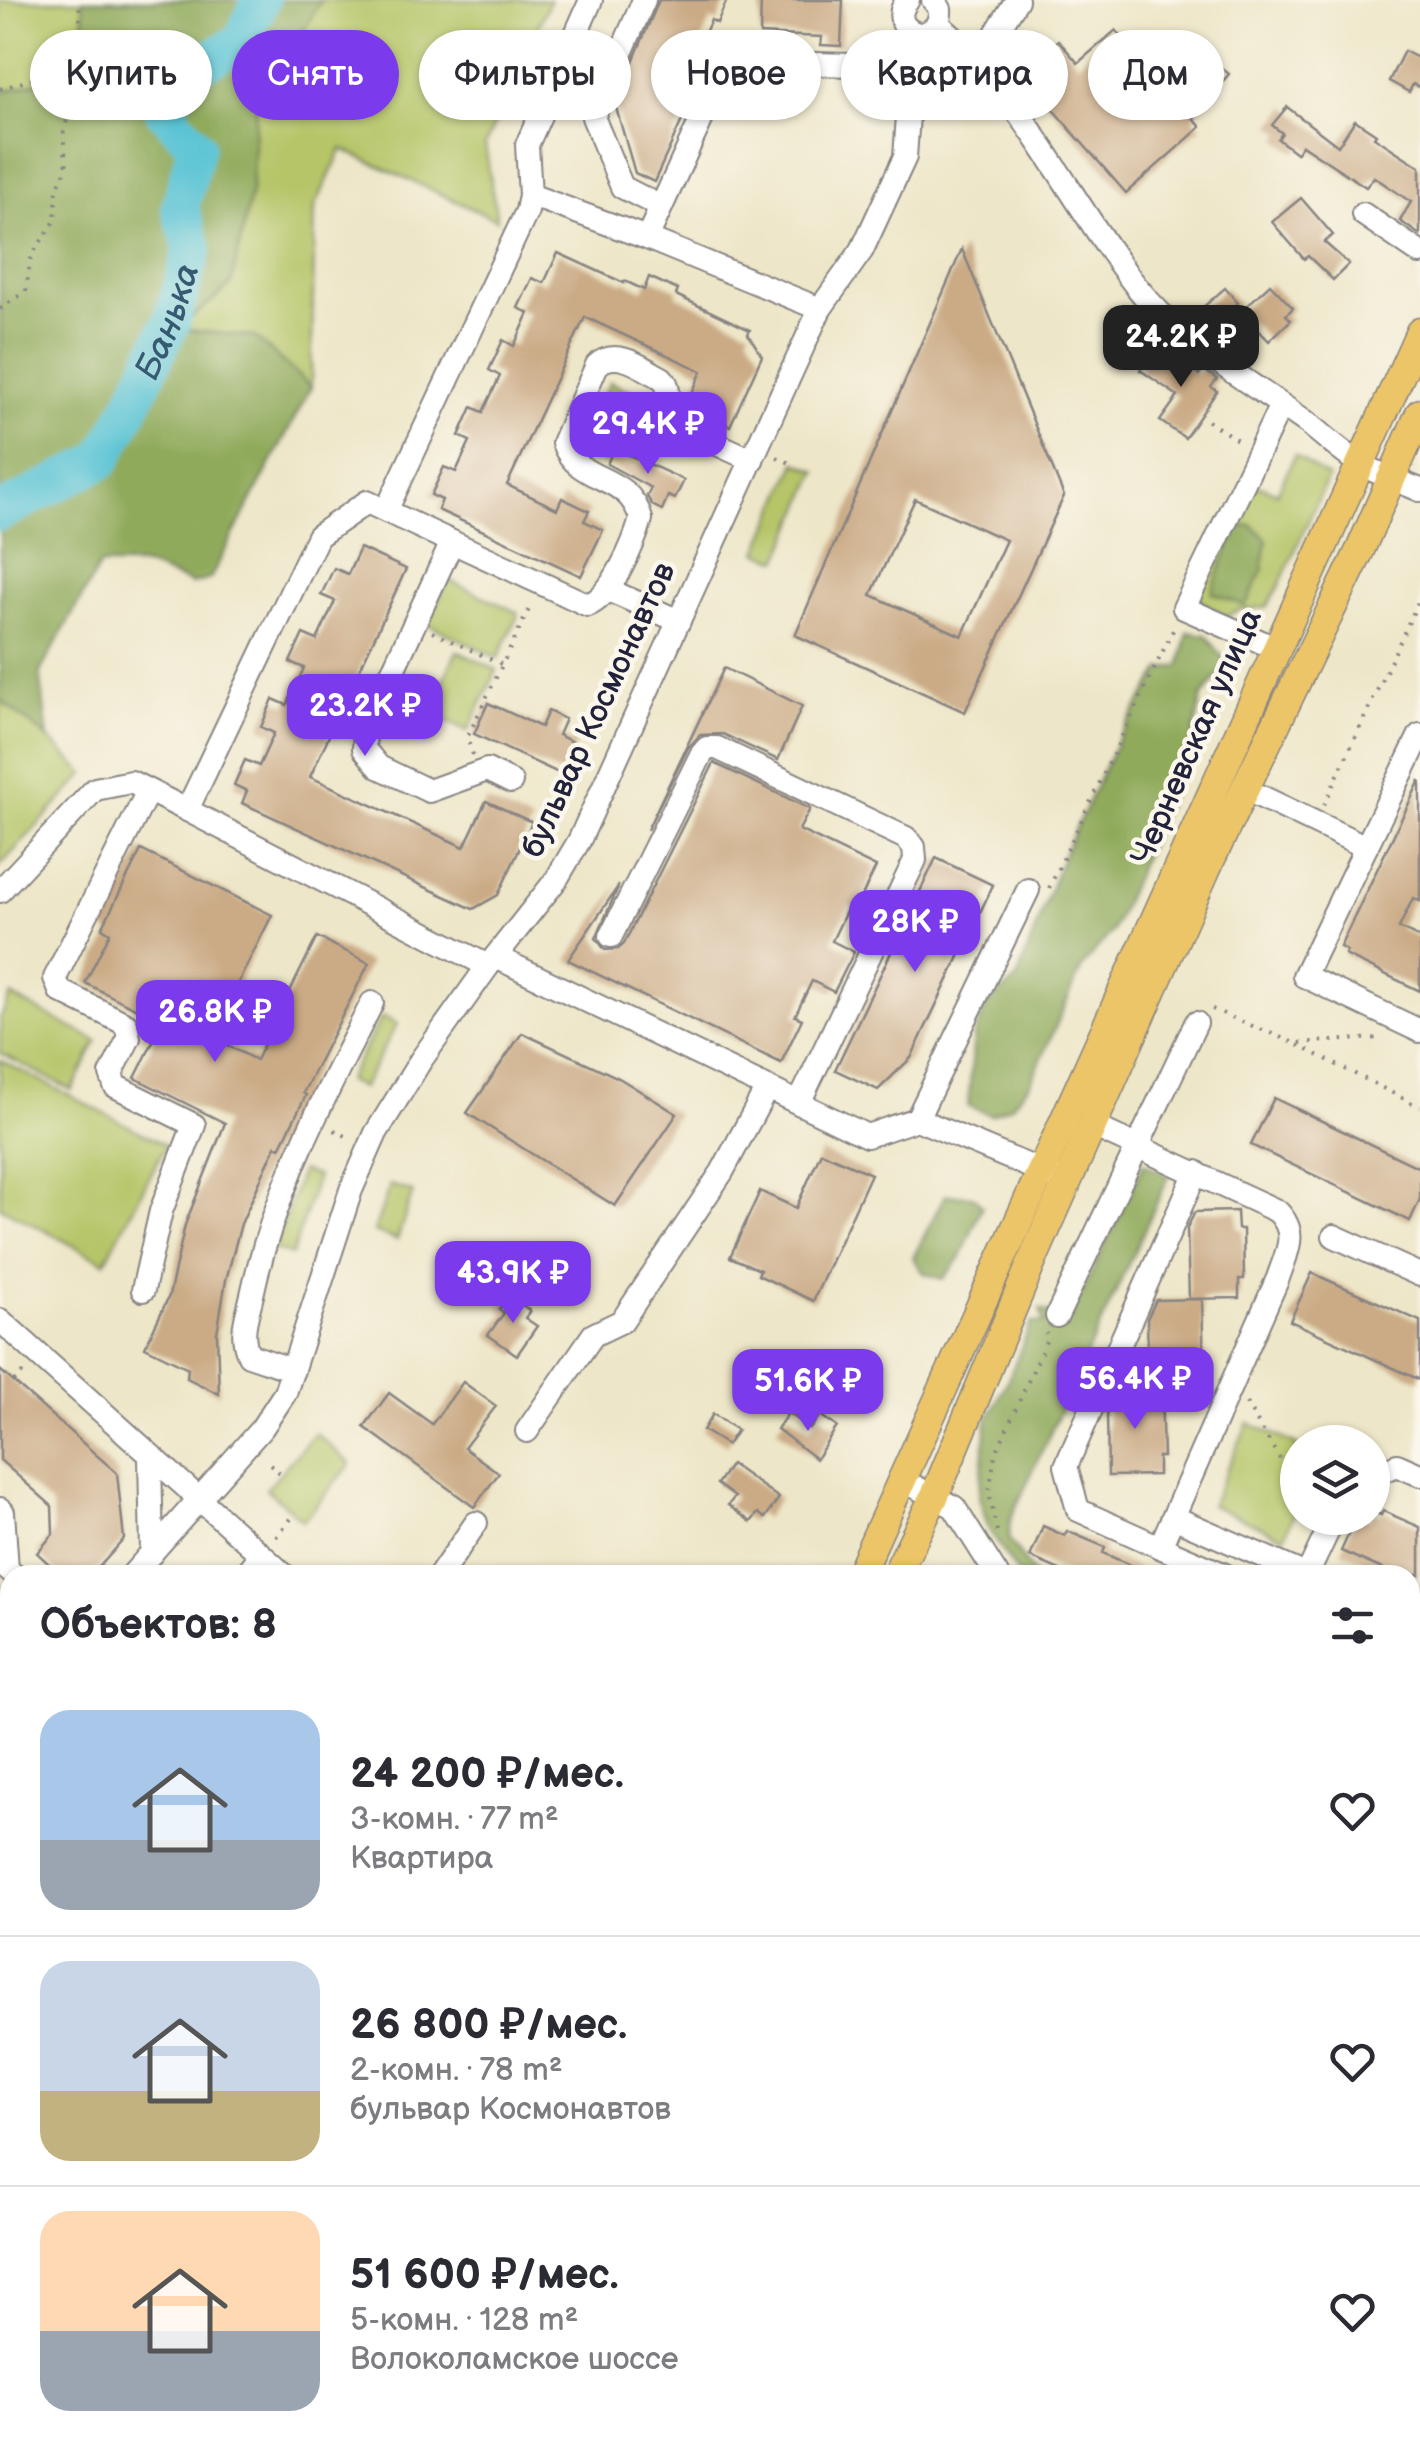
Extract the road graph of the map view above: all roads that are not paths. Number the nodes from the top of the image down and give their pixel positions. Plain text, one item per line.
1 (591, 0) edge
2 (644, 0) edge
3 (908, 0) edge
4 (934, 0) edge
5 (1017, 0) edge
6 (938, 24) junction
7 (912, 30) edge
8 (931, 30) edge
9 (945, 30) edge
10 (998, 30) edge
11 (841, 65) edge
12 (907, 120) edge
13 (1022, 120) edge
14 (530, 195) junction
15 (661, 208) junction
16 (1363, 214) dead end
17 (647, 238) junction
18 (1420, 253) edge
19 (820, 310) junction
20 (1420, 332) edge
21 (1281, 405) junction
22 (1420, 413) edge
23 (752, 460) junction
24 (1360, 464) junction
25 (1391, 478) junction
26 (1420, 490) edge
27 (386, 511) junction
28 (452, 542) junction
29 (608, 590) junction
30 (679, 622) junction
31 (1275, 648) junction
32 (1420, 735) edge
33 (511, 782) dead end
34 (1245, 789) junction
35 (148, 791) junction
36 (187, 810) junction
37 (1366, 846) junction
38 (1038, 890) road end
39 (0, 891) edge
40 (611, 936) dead end
41 (492, 961) junction
42 (372, 1003) dead end
43 (1198, 1014) road end
44 (1420, 1031) edge
45 (767, 1088) junction
46 (799, 1103) junction
47 (917, 1119) junction
48 (1093, 1126) junction
49 (1138, 1146) junction
50 (1196, 1172) junction
51 (1054, 1176) junction
52 (1334, 1236) dead end
53 (1420, 1276) edge
54 (143, 1290) dead end
55 (1058, 1316) dead end
56 (0, 1320) edge
57 (293, 1370) junction
58 (527, 1431) dead end
59 (150, 1457) junction
60 (1390, 1468) edge
61 (1420, 1475) edge
62 (902, 1480) junction
63 (934, 1495) junction
64 (199, 1499) junction
65 (0, 1509) edge
66 (1173, 1518) junction
67 (476, 1523) dead end
68 (1326, 1535) edge
69 (1160, 1547) junction
70 (267, 1548) junction
71 (152, 1553) junction
72 (6, 1565) edge
73 (141, 1565) edge
74 (253, 1565) edge
75 (278, 1565) edge
76 (447, 1565) edge
77 (863, 1565) edge
78 (901, 1565) edge
79 (991, 1565) edge
80 (1201, 1565) edge
81 (1283, 1565) edge
82 (1312, 1565) edge

1 - 14 street
2 - 15 street
3 - 7 street, бульвар Космонавтов
4 - 6 street
5 - 10 street
6 - 8 street
6 - 9 street
11 - 15 street
12 - 19 street, бульвар Космонавтов
13 - 21 street
14 - 17 street
14 - 27 street
15 - 17 street
16 - 18 street
17 - 19 street
19 - 23 street, бульвар Космонавтов
20 - 24 main road, Черневская улица
21 - 24 street
21 - 31 street
22 - 25 main road, Черневская улица
23 - 29 street
23 - 30 street, бульвар Космонавтов
24 - 25 street
24 - 31 main road, Черневская улица
25 - 26 street
25 - 34 main road, Черневская улица
27 - 28 street
27 - 36 street
28 - 29 street
28 - 33 street
29 - 30 street
30 - 41 street, бульвар Космонавтов
31 - 51 main road, Черневская улица
32 - 37 street
34 - 37 street
34 - 48 main road, Черневская улица
35 - 36 street
35 - 39 street
35 - 54 street
36 - 41 street
37 - 44 street
38 - 47 street
40 - 46 street
41 - 45 street
41 - 57 street, бульвар Космонавтов
42 - 57 street
43 - 49 street
45 - 46 street
45 - 58 street
46 - 47 street
47 - 51 street
48 - 49 street
48 - 51 main road, Черневская улица
49 - 50 street
49 - 55 street
50 - 66 street
50 - 69 street
51 - 62 main road
51 - 63 main road
52 - 53 street
56 - 59 street
57 - 64 street, бульвар Космонавтов
59 - 64 street
59 - 71 street
60 - 61 street
62 - 63 street
62 - 77 main road
63 - 78 main road
63 - 79 street
64 - 70 street
64 - 71 street, бульвар Космонавтов
65 - 72 street
66 - 69 street
66 - 81 street
67 - 76 street
68 - 82 street
69 - 80 street
70 - 74 street
70 - 75 street
71 - 73 street, бульвар Космонавтов

